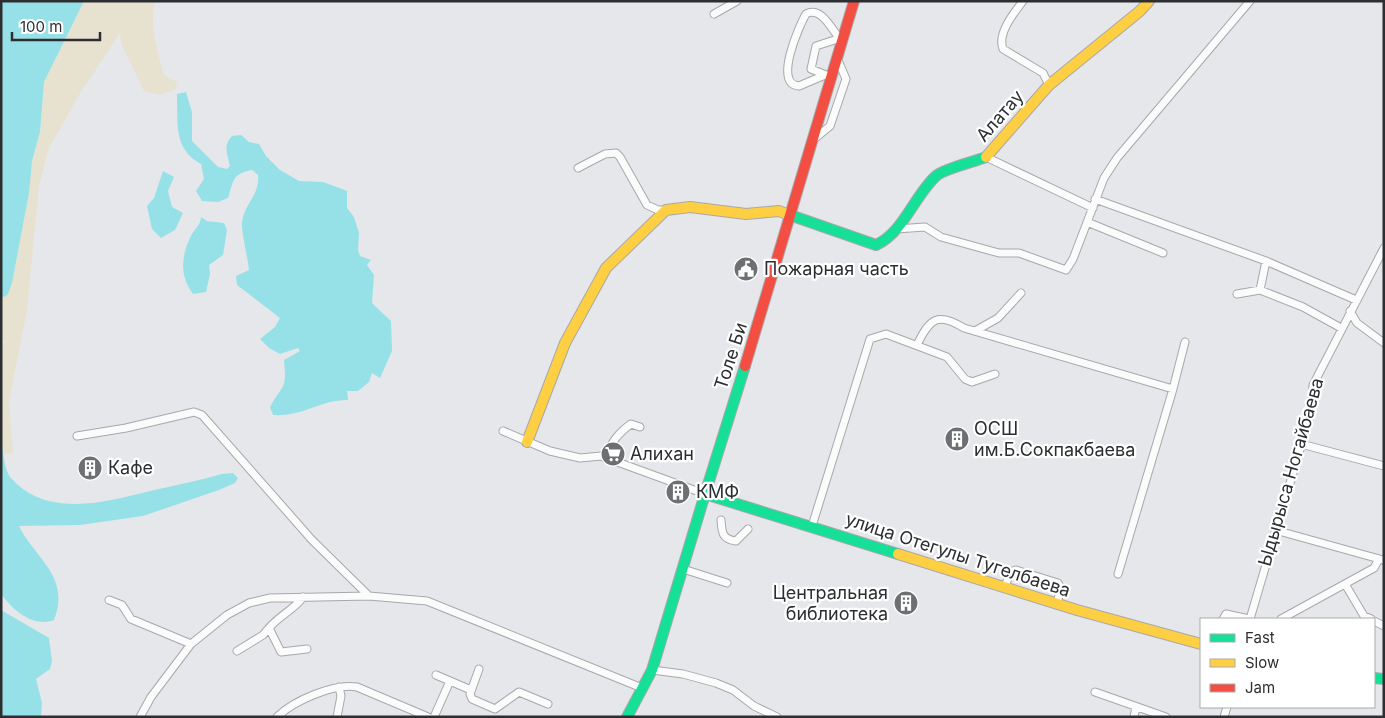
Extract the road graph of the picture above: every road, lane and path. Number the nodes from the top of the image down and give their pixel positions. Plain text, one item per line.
1 (737, 1) edge
2 (854, 1) edge
3 (1023, 1) edge
4 (1149, 1) edge
5 (1250, 1) edge
6 (714, 14) dead end
7 (842, 37) junction
8 (837, 58) junction
9 (828, 76) junction
10 (1049, 84) junction
11 (812, 142) junction
12 (986, 157) junction
13 (578, 168) dead end
14 (1095, 199) junction
15 (1093, 208) junction
16 (666, 210) junction
17 (791, 214) junction
18 (1087, 222) junction
19 (896, 229) junction
20 (1384, 248) edge
21 (1163, 253) dead end
22 (1266, 261) junction
23 (1260, 290) junction
24 (1021, 293) dead end
25 (1237, 294) dead end
26 (1356, 300) junction
27 (1350, 311) junction
28 (1341, 328) junction
29 (975, 331) junction
30 (1185, 342) dead end
31 (1384, 343) edge
32 (917, 346) junction
33 (995, 374) dead end
34 (1173, 389) junction
35 (640, 427) dead end
36 (503, 431) dead end
37 (78, 436) dead end
38 (527, 442) junction
39 (1300, 444) junction
40 (605, 458) junction
41 (1384, 466) edge
42 (705, 494) junction
43 (721, 520) dead end
44 (812, 526) junction
45 (748, 528) dead end
46 (1275, 530) junction
47 (1381, 560) edge
48 (683, 569) junction
49 (1118, 574) dead end
50 (727, 584) dead end
51 (1344, 584) junction
52 (1005, 587) junction
53 (369, 596) junction
54 (303, 597) junction
55 (109, 600) dead end
56 (1057, 603) junction
57 (1224, 618) edge
58 (1246, 618) edge
59 (1250, 618) edge
60 (1283, 618) edge
61 (1368, 618) edge
62 (269, 628) junction
63 (192, 644) junction
64 (1200, 644) edge
65 (307, 648) dead end
66 (237, 651) dead end
67 (480, 669) dead end
68 (652, 670) junction
69 (436, 675) dead end
70 (450, 681) junction
71 (339, 687) junction
72 (642, 688) junction
73 (471, 690) junction
74 (1095, 692) dead end
75 (548, 704) dead end
76 (1136, 707) junction
77 (140, 717) edge
78 (277, 717) edge
79 (337, 717) edge
80 (428, 717) edge
81 (434, 717) edge
82 (626, 717) edge
83 (777, 717) edge
84 (1134, 717) edge
85 (1166, 717) edge

1 - 6 street
2 - 7 street, Толе Би
3 - 10 street
4 - 10 street, Алатау
5 - 14 street
7 - 8 street, Толе Би
7 - 9 street
7 - 9 street
8 - 9 street, Толе Би
8 - 11 street
9 - 11 street, Толе Би
10 - 12 street, Алатау
11 - 17 street, Толе Би
12 - 15 street
12 - 19 street, Алатау
13 - 16 street
14 - 15 street
14 - 22 street
15 - 18 street
16 - 17 street
16 - 38 street
17 - 19 street, Алатау
17 - 42 street, Толе Би
18 - 19 street
18 - 21 street
20 - 26 street, Ыдырыса Ногайбаева
22 - 23 street
22 - 26 street
23 - 25 street
23 - 28 street
24 - 29 street
26 - 27 street, Ыдырыса Ногайбаева
27 - 28 street, Ыдырыса Ногайбаева
27 - 31 street
28 - 39 street, Ыдырыса Ногайбаева
29 - 32 street
29 - 34 street
30 - 34 street
32 - 33 street
32 - 44 street
34 - 49 street
35 - 40 street
36 - 38 street
37 - 53 street
38 - 40 street
39 - 41 street
39 - 46 street, Ыдырыса Ногайбаева
40 - 42 street
42 - 44 street, улица Отегулы Тугелбаева
42 - 48 street, Толе Би
43 - 45 street
44 - 52 street, улица Отегулы Тугелбаева
46 - 47 street
46 - 59 street, Ыдырыса Ногайбаева
47 - 51 street
48 - 50 street
48 - 68 street, Толе Би
51 - 60 street
51 - 61 street
52 - 56 street, улица Отегулы Тугелбаева
52 - 56 street
53 - 54 street
53 - 72 street
54 - 62 street
54 - 63 street
55 - 63 street
56 - 64 street, улица Отегулы Тугелбаева
57 - 58 street
62 - 65 street
62 - 66 street
63 - 77 street
67 - 73 street
68 - 72 street, Толе Би
68 - 83 street
69 - 70 street
70 - 73 street
70 - 81 street
71 - 78 street
71 - 79 street
71 - 80 street
72 - 82 street, Толе Би
73 - 75 street
74 - 76 street
76 - 84 street
76 - 85 street

